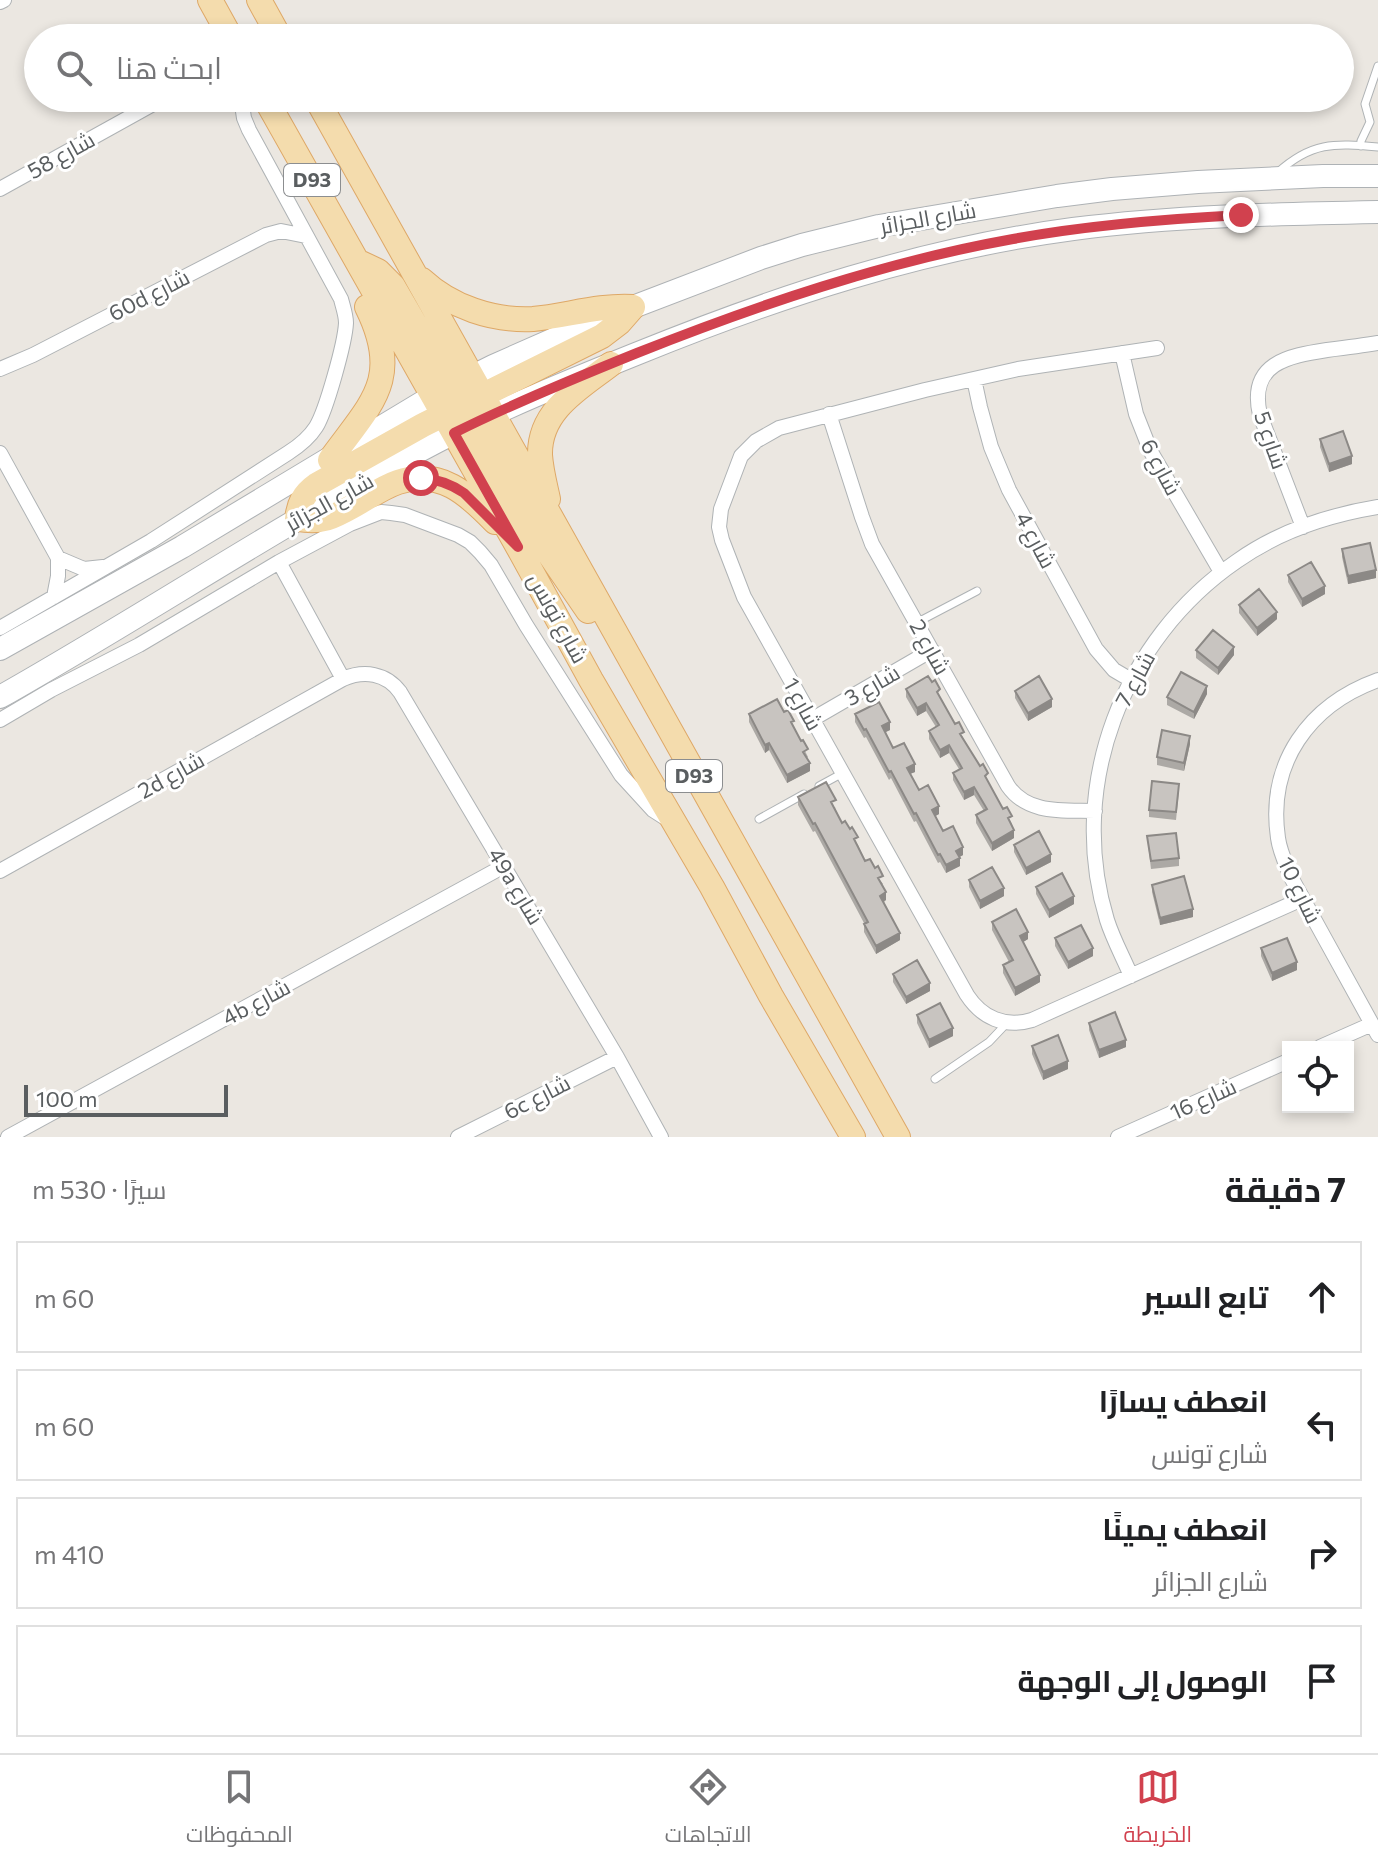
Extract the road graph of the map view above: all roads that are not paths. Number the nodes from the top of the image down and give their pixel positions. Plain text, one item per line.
1 (210, 0) edge
2 (259, 0) edge
3 (223, 24) edge
4 (272, 24) edge
5 (1378, 66) edge
6 (139, 112) edge
7 (243, 112) edge
8 (273, 112) edge
9 (324, 112) edge
10 (1374, 122) edge
11 (1361, 146) junction
12 (1378, 147) edge
13 (1378, 176) edge
14 (1271, 178) junction
15 (0, 189) edge
16 (287, 202) junction
17 (1378, 212) edge
18 (266, 235) junction
19 (306, 236) junction
20 (359, 263) junction
21 (414, 273) junction
22 (633, 307) junction
23 (1378, 343) edge
24 (1157, 348) dead end
25 (1122, 353) junction
26 (33, 355) junction
27 (611, 364) junction
28 (0, 369) edge
29 (0, 379) edge
30 (974, 379) junction
31 (462, 405) junction
32 (829, 414) junction
33 (0, 453) edge
34 (330, 460) junction
35 (1378, 507) edge
36 (297, 519) junction
37 (553, 521) junction
38 (1303, 527) junction
39 (151, 541) junction
40 (182, 547) junction
41 (518, 547) junction
42 (58, 558) junction
43 (279, 562) junction
44 (108, 566) junction
45 (1221, 572) junction
46 (977, 591) dead end
47 (54, 597) junction
48 (916, 623) junction
49 (0, 628) edge
50 (0, 649) edge
51 (932, 650) junction
52 (626, 653) junction
53 (343, 679) junction
54 (1131, 680) junction
55 (1378, 680) edge
56 (0, 697) edge
57 (0, 720) edge
58 (811, 720) junction
59 (841, 774) junction
60 (1095, 811) junction
61 (759, 819) dead end
62 (675, 824) junction
63 (504, 866) junction
64 (0, 871) edge
65 (1302, 899) junction
66 (1131, 976) junction
67 (1007, 1023) junction
68 (1375, 1029) edge
69 (1338, 1041) edge
70 (617, 1057) junction
71 (1282, 1064) edge
72 (935, 1079) dead end
73 (822, 1083) junction
74 (8, 1137) edge
75 (458, 1137) edge
76 (661, 1137) edge
77 (841, 1137) edge
78 (853, 1137) edge
79 (898, 1137) edge
80 (1118, 1137) edge

1 - 3 main road
2 - 4 main road
5 - 10 lane
6 - 15 street, شارع 58
7 - 16 street
8 - 20 main road, شارع تونس / D93
9 - 21 main road, شارع تونس / D93
10 - 11 lane
11 - 12 lane
11 - 14 lane
13 - 14 main road, شارع الجزائر
14 - 22 main road, شارع الجزائر
16 - 18 street
16 - 19 street
17 - 27 main road, شارع الجزائر
18 - 19 street, 60d شارع
18 - 26 street, 60d شارع
19 - 39 street
20 - 31 main road, شارع تونس / D93
20 - 34 main road
21 - 22 main road
21 - 31 main road, شارع تونس / D93
22 - 31 main road
23 - 38 street, شارع 5
24 - 25 street, شارع 1
25 - 30 street, شارع 1
25 - 45 street, شارع 6
26 - 28 street, 60d شارع
26 - 29 street, 60d شارع
27 - 31 main road, شارع الجزائر
27 - 37 main road
30 - 32 street, شارع 1
30 - 54 street, شارع 4
31 - 34 main road, شارع الجزائر
31 - 36 main road
31 - 37 main road, شارع تونس / D93
31 - 41 main road, شارع تونس / D93
31 - 52 main road
32 - 48 street, شارع 2
32 - 58 street, شارع 1
33 - 42 street
34 - 40 main road, شارع الجزائر
35 - 38 street, شارع 7
36 - 41 main road
36 - 56 main road, شارع الجزائر
37 - 52 main road, شارع تونس / D93
38 - 45 street, شارع 7
39 - 40 main road
39 - 44 street
40 - 50 main road, شارع الجزائر
41 - 62 main road, شارع تونس / D93
42 - 44 street
42 - 47 street
43 - 53 street
43 - 57 street
43 - 62 street
44 - 47 street
45 - 54 street, شارع 7
46 - 48 lane
47 - 49 street
48 - 51 street, شارع 2
51 - 58 street, شارع 3
51 - 60 street, شارع 2
52 - 79 main road, شارع تونس / D93
53 - 63 street, 49a شارع
53 - 64 street, 2d شارع
54 - 60 street, شارع 7
55 - 65 street, شارع 10
58 - 59 street, شارع 1
59 - 61 lane
59 - 67 street, شارع 1
60 - 66 street, شارع 7
62 - 73 main road, شارع تونس / D93
63 - 70 street, 49a شارع
63 - 74 street, 4b شارع
65 - 66 street
65 - 68 street, شارع 10
66 - 67 street
67 - 72 lane
68 - 69 street
70 - 75 street, 6c شارع
70 - 76 street, 49a شارع
71 - 80 street, شارع 16
73 - 77 street
73 - 78 main road, شارع تونس / D93

